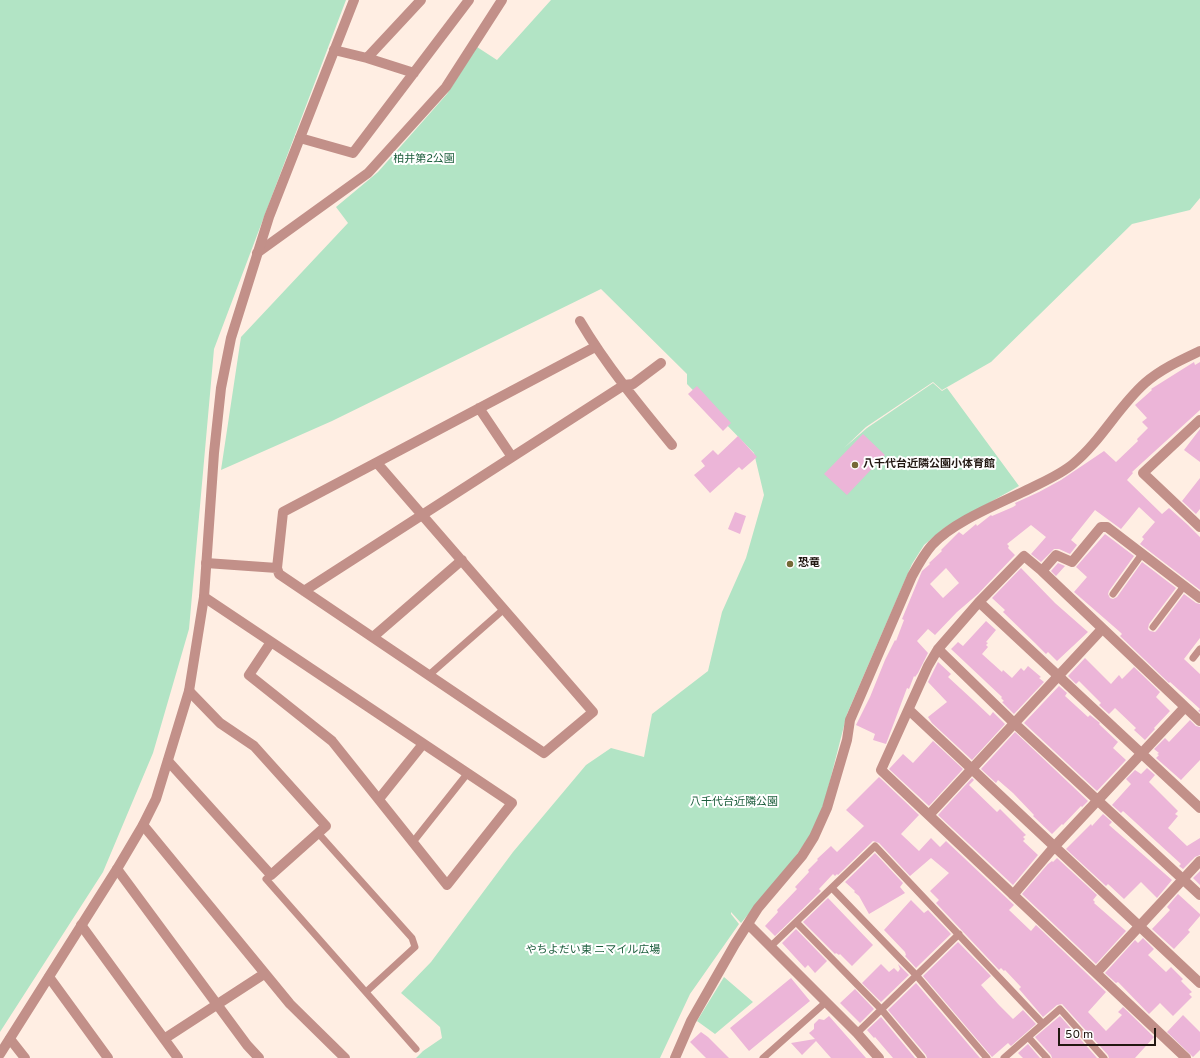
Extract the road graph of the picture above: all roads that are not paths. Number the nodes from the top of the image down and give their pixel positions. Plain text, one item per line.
1 (354, 0) edge
2 (421, 0) edge
3 (468, 0) edge
4 (502, 0) edge
5 (334, 50) junction
6 (366, 58) junction
7 (414, 73) junction
8 (300, 138) junction
9 (257, 253) junction
10 (580, 321) dead end
11 (595, 347) junction
12 (1200, 351) edge
13 (661, 363) dead end
14 (624, 385) junction
15 (479, 408) junction
16 (1200, 420) edge
17 (672, 445) dead end
18 (512, 458) junction
19 (377, 462) junction
20 (422, 515) junction
21 (1199, 523) edge
22 (1142, 554) junction
23 (462, 560) junction
24 (206, 563) junction
25 (277, 568) junction
26 (1042, 571) junction
27 (1184, 586) junction
28 (304, 591) junction
29 (1113, 594) dead end
30 (204, 598) junction
31 (1200, 598) edge
32 (979, 602) junction
33 (504, 610) junction
34 (1153, 627) dead end
35 (1102, 629) junction
36 (373, 637) junction
37 (271, 642) junction
38 (938, 649) junction
39 (1200, 649) edge
40 (1193, 658) dead end
41 (429, 675) junction
42 (1059, 676) junction
43 (190, 691) junction
44 (1185, 707) junction
45 (909, 710) junction
46 (1200, 721) edge
47 (1014, 723) junction
48 (423, 744) junction
49 (1142, 754) junction
50 (168, 761) junction
51 (971, 770) junction
52 (468, 774) junction
53 (379, 799) junction
54 (1098, 801) junction
55 (1200, 808) edge
56 (928, 815) junction
57 (143, 825) junction
58 (318, 833) junction
59 (413, 842) junction
60 (1054, 848) junction
61 (1200, 861) edge
62 (117, 869) junction
63 (271, 875) junction
64 (1183, 880) junction
65 (832, 888) junction
66 (1013, 895) junction
67 (1200, 895) edge
68 (796, 922) junction
69 (748, 924) junction
70 (82, 925) junction
71 (1140, 926) junction
72 (959, 934) junction
73 (770, 947) junction
74 (1096, 973) junction
75 (264, 974) junction
76 (916, 975) junction
77 (49, 976) junction
78 (1200, 983) edge
79 (366, 992) junction
80 (826, 1002) junction
81 (216, 1005) junction
82 (881, 1009) junction
83 (1043, 1024) junction
84 (857, 1033) junction
85 (1028, 1037) junction
86 (10, 1039) junction
87 (164, 1039) junction
88 (416, 1049) dead end
89 (0, 1054) edge
90 (25, 1058) edge
91 (108, 1058) edge
92 (178, 1058) edge
93 (259, 1058) edge
94 (345, 1058) edge
95 (675, 1058) edge
96 (763, 1058) edge
97 (879, 1058) edge
98 (922, 1058) edge
99 (987, 1058) edge
100 (1004, 1058) edge
101 (1047, 1058) edge
102 (1104, 1058) edge
103 (1186, 1058) edge

1 - 5 street
2 - 6 street
3 - 7 street
4 - 9 street
5 - 6 street
5 - 8 street
6 - 7 street
7 - 8 street
8 - 9 street
9 - 24 street
10 - 11 street
11 - 14 street
11 - 15 street
12 - 69 street
13 - 14 street
14 - 17 street
14 - 18 street
15 - 18 street
15 - 19 street
16 - 21 street
18 - 20 street
19 - 20 street
19 - 25 street
20 - 23 street
20 - 28 street
22 - 26 street
22 - 27 street
22 - 29 lane
23 - 33 street
23 - 36 street
24 - 25 street
24 - 30 street
25 - 28 street
26 - 32 street
26 - 35 street
27 - 31 street
27 - 34 lane
28 - 36 street
30 - 37 street
30 - 43 street
32 - 38 street
32 - 42 street
33 - 41 lane
33 - 41 street
35 - 42 street
35 - 44 street
36 - 41 street
37 - 48 street
37 - 53 street
38 - 45 street
38 - 47 street
39 - 40 lane
42 - 47 street
42 - 49 street
43 - 50 street
43 - 58 street
44 - 46 street
44 - 49 street
45 - 51 street
45 - 56 street
47 - 51 street
47 - 54 street
48 - 52 street
48 - 53 street
49 - 54 street
49 - 55 street
50 - 57 street
50 - 63 street
51 - 56 street
51 - 60 street
52 - 59 lane
52 - 59 street
53 - 59 street
54 - 60 street
54 - 64 street
56 - 66 street
57 - 62 street
57 - 75 street
58 - 63 street
58 - 79 lane
60 - 66 street
60 - 71 street
61 - 64 street
62 - 70 street
62 - 81 street
63 - 79 lane
64 - 67 street
64 - 71 street
65 - 68 lane
65 - 72 lane
65 - 76 lane
66 - 74 street
68 - 73 lane
68 - 82 lane
69 - 73 street
69 - 95 street
70 - 77 street
70 - 87 street
71 - 74 street
71 - 78 street
72 - 76 lane
72 - 83 lane
73 - 80 street
74 - 103 street
75 - 81 street
75 - 94 street
76 - 82 lane
76 - 99 lane
77 - 86 street
77 - 91 street
79 - 88 lane
80 - 84 street
80 - 96 lane
81 - 87 street
81 - 93 street
82 - 84 lane
82 - 98 lane
83 - 85 lane
83 - 102 lane
84 - 97 street
85 - 100 lane
85 - 101 lane
86 - 89 street
86 - 90 street
87 - 92 street

